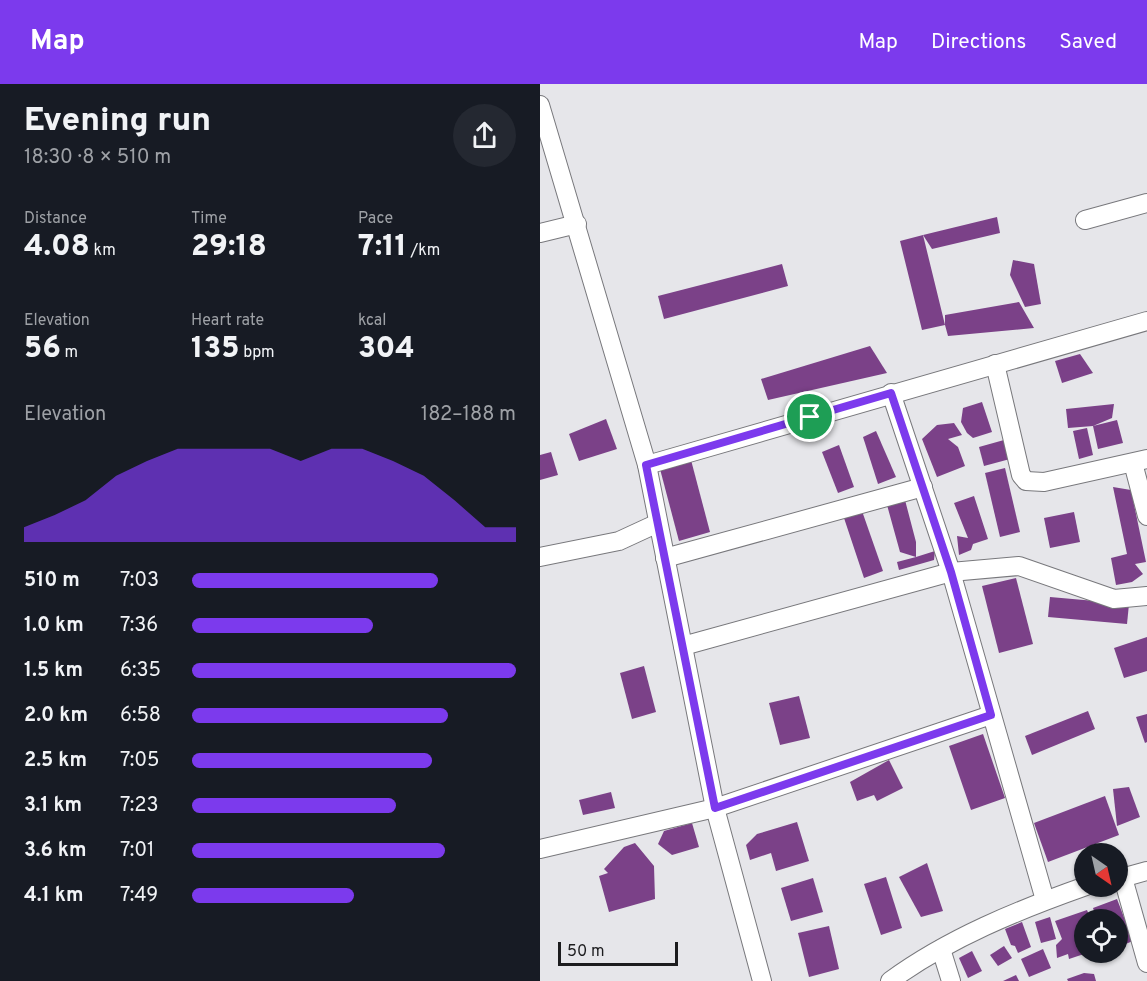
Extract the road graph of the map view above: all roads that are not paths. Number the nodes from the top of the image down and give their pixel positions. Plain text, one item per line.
1 (540, 105) edge
2 (1147, 203) edge
3 (1085, 220) dead end
4 (578, 224) junction
5 (540, 233) edge
6 (1147, 321) edge
7 (994, 364) junction
8 (891, 393) junction
9 (1140, 461) edge
10 (646, 465) junction
11 (923, 487) junction
12 (1147, 516) edge
13 (658, 524) junction
14 (540, 557) edge
15 (665, 558) junction
16 (951, 572) junction
17 (1147, 596) edge
18 (683, 646) junction
19 (991, 715) junction
20 (715, 808) junction
21 (540, 849) edge
22 (1147, 871) edge
23 (1128, 876) edge
24 (1074, 890) edge
25 (1126, 897) edge
26 (1045, 900) junction
27 (941, 949) junction
28 (1147, 963) edge
29 (762, 981) edge
30 (890, 981) edge
31 (951, 981) edge

1 - 4 street
2 - 3 street
4 - 5 street
4 - 10 street
6 - 7 street
7 - 8 street
7 - 9 street
8 - 10 street
8 - 11 street
9 - 12 street
10 - 13 street
11 - 15 street
11 - 16 street
13 - 14 street
13 - 15 street
15 - 18 street
16 - 17 street
16 - 18 street
16 - 19 street
18 - 20 street
19 - 20 street
19 - 26 street
20 - 21 street
20 - 29 street
22 - 23 street
24 - 26 street
25 - 28 street
26 - 27 street
27 - 30 street
27 - 31 street

